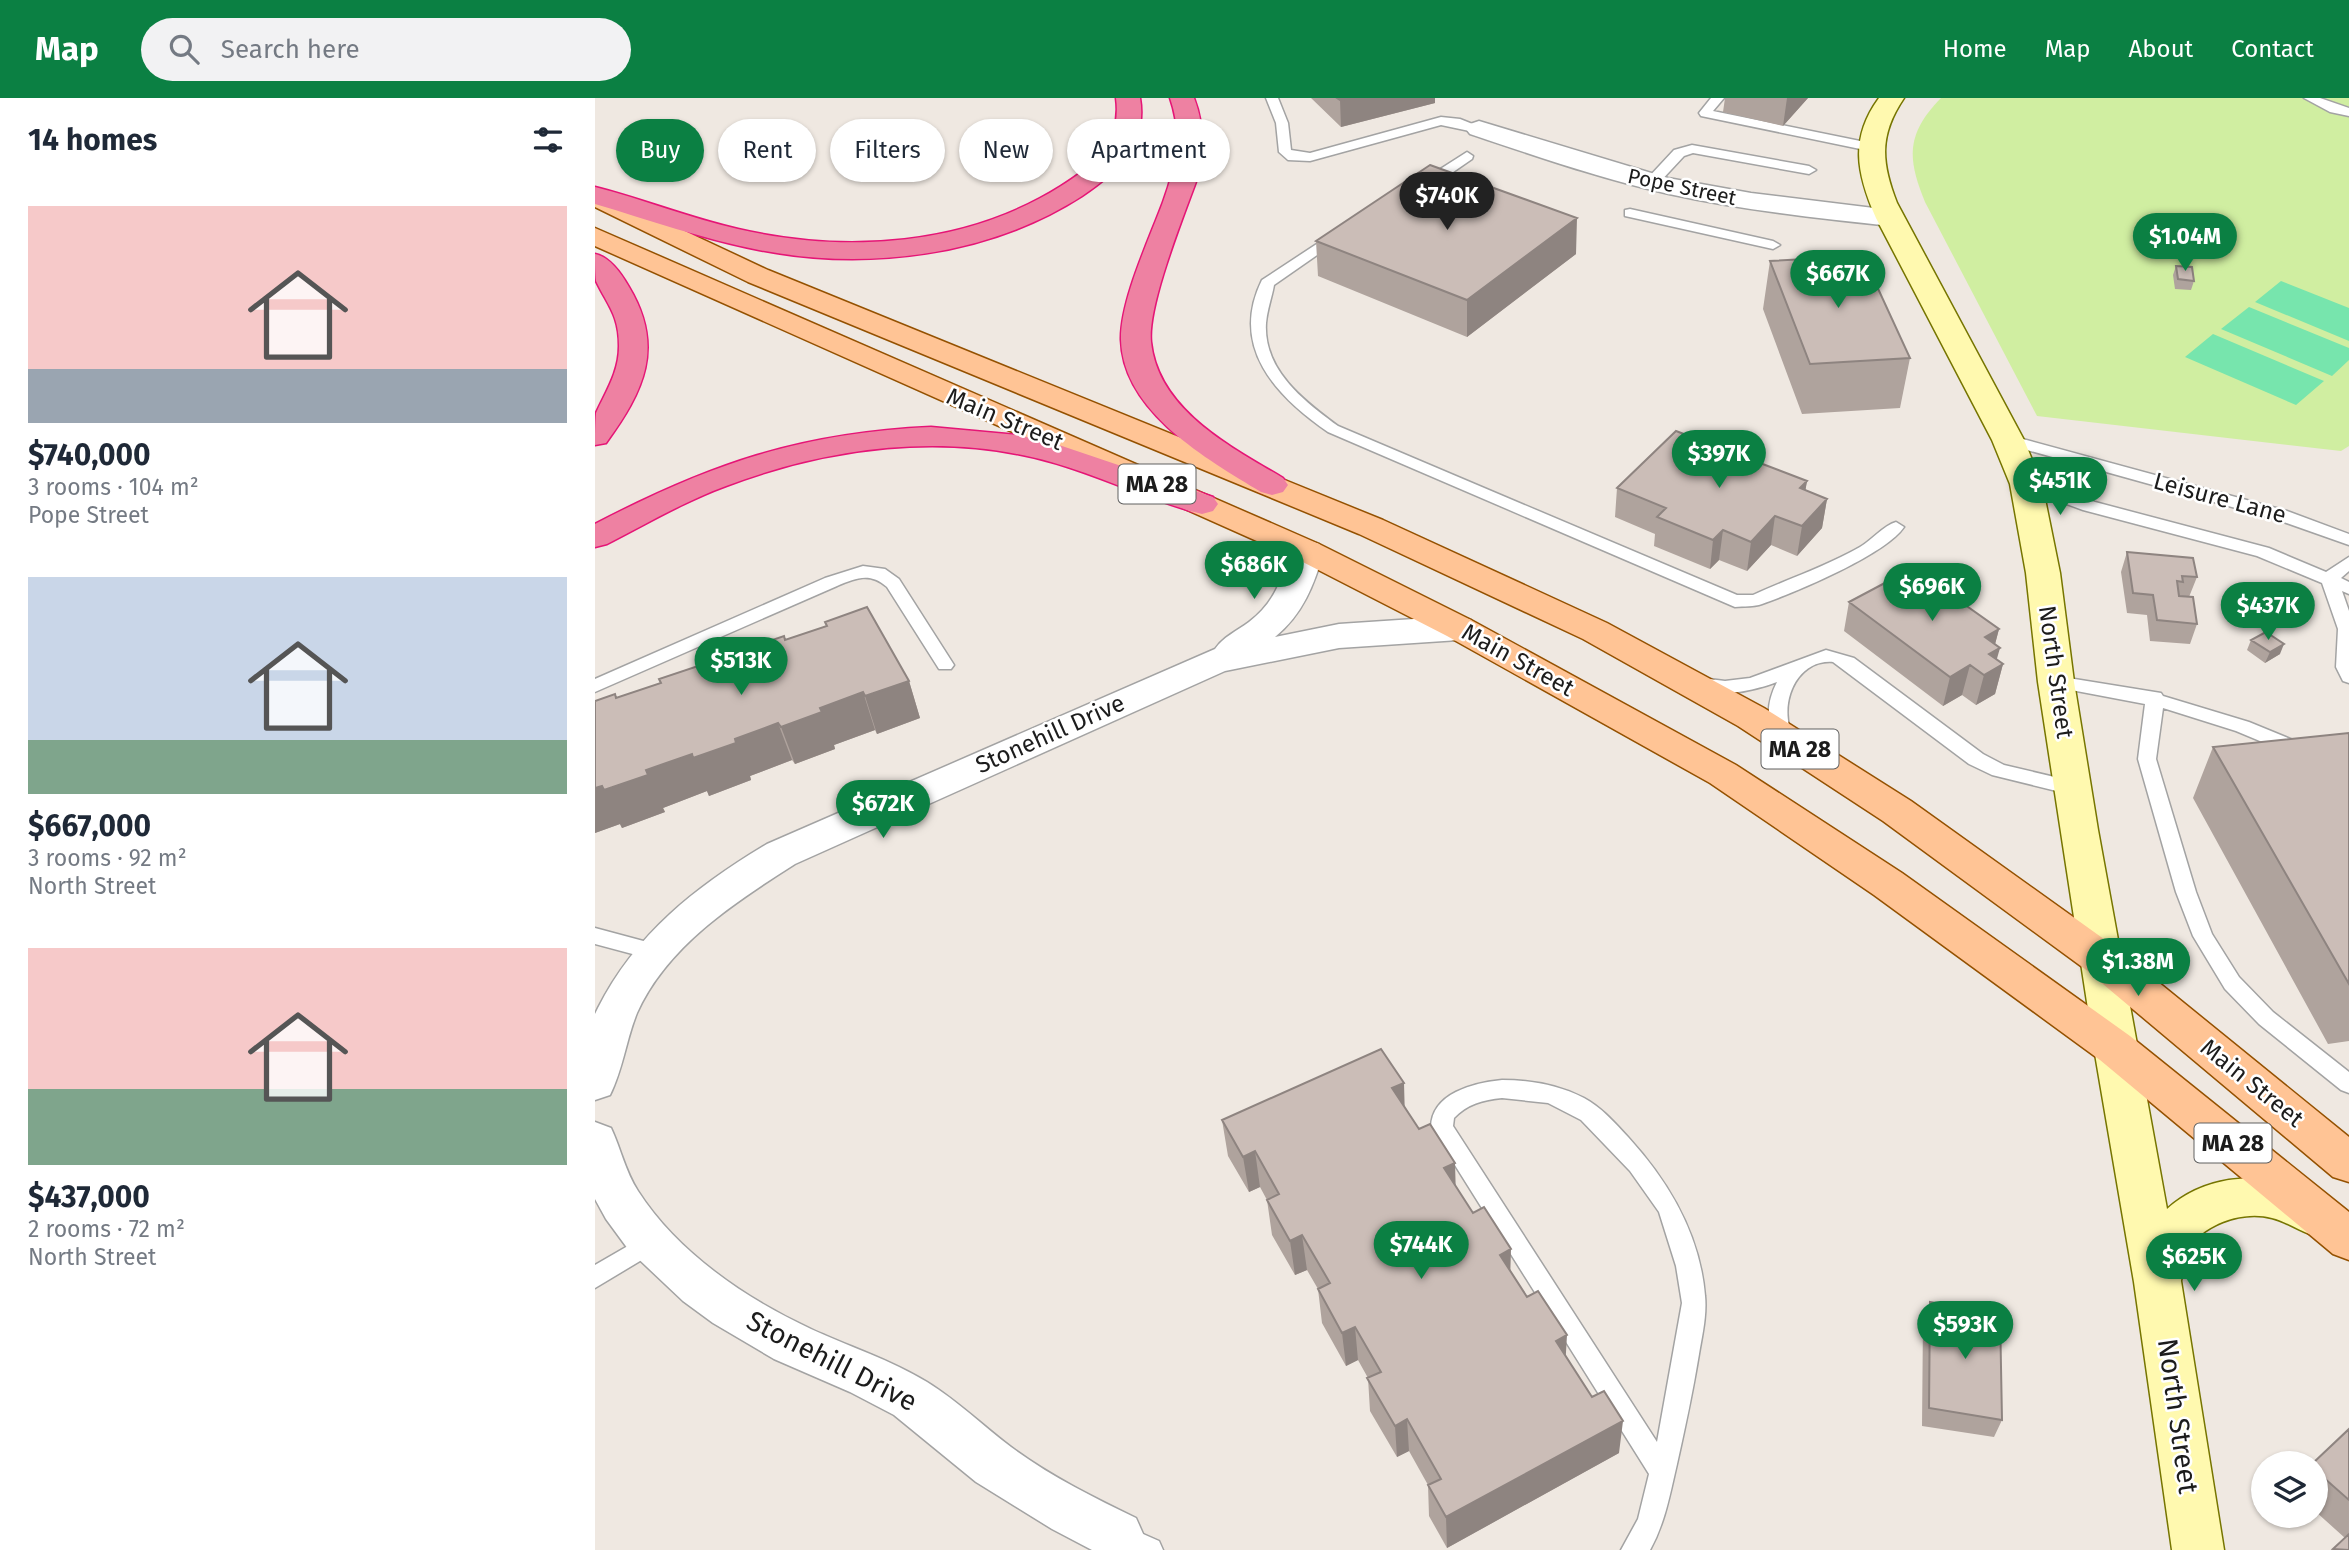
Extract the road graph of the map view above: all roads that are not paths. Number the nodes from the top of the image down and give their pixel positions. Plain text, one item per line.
1 (1128, 98) edge
2 (1182, 98) edge
3 (1272, 98) edge
4 (1718, 98) edge
5 (1892, 98) edge
6 (2310, 98) edge
7 (2349, 112) edge
8 (1479, 129) joint
9 (1870, 147) junction
10 (1467, 156) dead end
11 (1809, 170) dead end
12 (1652, 182) junction
13 (1416, 189) edge
14 (595, 196) edge
15 (1630, 213) dead end
16 (1891, 218) junction
17 (1353, 224) edge
18 (595, 236) edge
19 (1773, 245) dead end
20 (595, 262) edge
21 (595, 436) edge
22 (2008, 440) junction
23 (1272, 485) junction
24 (2026, 485) junction
25 (1202, 504) junction
26 (1896, 527) dead end
27 (595, 537) edge
28 (2349, 540) edge
29 (1307, 551) junction
30 (2349, 562) edge
31 (2329, 579) junction
32 (2349, 588) edge
33 (1459, 628) junction
34 (1216, 661) junction
35 (945, 665) dead end
36 (1802, 666) junction
37 (1677, 676) junction
38 (2349, 677) edge
39 (2056, 682) junction
40 (595, 686) edge
41 (2155, 698) junction
42 (1789, 742) junction
43 (2349, 771) edge
44 (2073, 788) junction
45 (595, 936) edge
46 (655, 953) junction
47 (2100, 958) junction
48 (2115, 1048) junction
49 (595, 1082) edge
50 (2349, 1084) edge
51 (595, 1141) edge
52 (2349, 1163) edge
53 (2349, 1240) edge
54 (652, 1242) junction
55 (595, 1277) edge
56 (2158, 1282) junction
57 (1662, 1472) junction
58 (1134, 1543) edge
59 (1635, 1550) edge
60 (2198, 1550) edge

1 - 14 highway
2 - 23 highway
3 - 8 lane
4 - 9 lane
5 - 9 main road, North Street
6 - 7 lane
8 - 12 street, Pope Street
9 - 16 main road, North Street
10 - 13 lane
11 - 12 lane
12 - 16 street, Pope Street
14 - 23 main road, Main Street / MA 28
15 - 19 lane
16 - 22 main road, North Street
17 - 26 lane
18 - 25 main road, Main Street / MA 28
20 - 21 highway
22 - 24 main road, North Street
22 - 28 lane, Leisure Lane
23 - 37 main road, Main Street / MA 28
24 - 31 lane, Leisure Lane
24 - 39 main road, North Street
25 - 27 highway
25 - 29 main road, Main Street / MA 28
29 - 33 main road, Main Street / MA 28
29 - 34 street, Stonehill Drive
30 - 31 lane
31 - 32 lane, Leisure Lane
31 - 38 lane
33 - 34 street, Stonehill Drive
33 - 48 main road, Main Street / MA 28
34 - 46 street, Stonehill Drive
35 - 40 lane
36 - 37 lane
36 - 42 lane
36 - 44 lane
37 - 42 main road, Main Street / MA 28
39 - 41 lane
39 - 44 main road, North Street
41 - 43 lane
41 - 50 lane
42 - 47 main road, Main Street / MA 28
44 - 47 main road, North Street
45 - 46 lane
46 - 49 street, Stonehill Drive
47 - 48 main road, North Street
47 - 52 main road, Main Street / MA 28
48 - 53 main road, Main Street / MA 28
48 - 56 main road, North Street
51 - 54 street, Stonehill Drive
53 - 56 main road, North Street
54 - 55 lane
54 - 58 street, Stonehill Drive
56 - 60 main road, North Street
57 - 57 lane
57 - 59 lane

